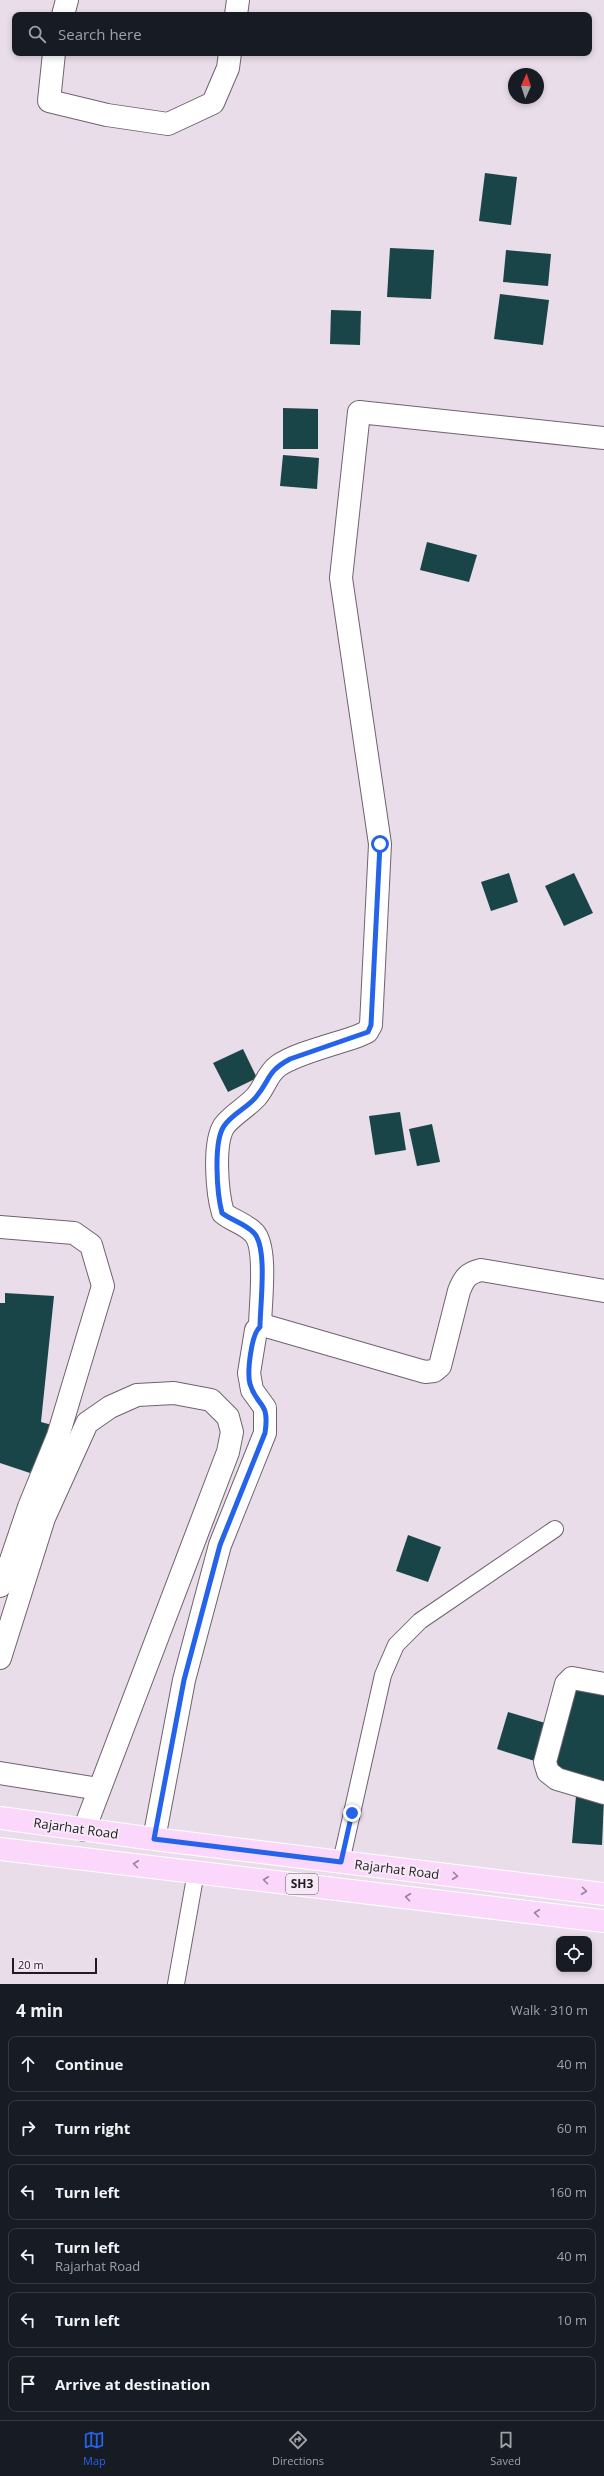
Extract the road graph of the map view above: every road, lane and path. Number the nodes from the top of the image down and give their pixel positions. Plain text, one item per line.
1 (66, 0) edge
2 (238, 0) edge
3 (64, 12) edge
4 (236, 12) edge
5 (54, 56) edge
6 (230, 56) edge
7 (604, 438) edge
8 (0, 1227) edge
9 (604, 1291) edge
10 (260, 1327) junction
11 (555, 1529) dead end
12 (0, 1586) edge
13 (0, 1658) edge
14 (604, 1684) edge
15 (0, 1773) edge
16 (99, 1790) junction
17 (604, 1792) edge
18 (0, 1818) edge
19 (84, 1830) junction
20 (154, 1839) junction
21 (0, 1849) edge
22 (341, 1862) junction
23 (196, 1872) junction
24 (604, 1894) edge
25 (604, 1921) edge
26 (176, 1984) edge

1 - 3 street
2 - 4 street
5 - 6 street
7 - 10 street
8 - 12 street
9 - 10 street
10 - 20 street
11 - 22 lane
13 - 16 street
14 - 17 street
15 - 16 street
16 - 19 street
18 - 19 main road, Rajarhat Road / SH3
19 - 20 main road, Rajarhat Road / SH3
20 - 22 main road, Rajarhat Road / SH3
23 -> 21 main road, Rajarhat Road / SH3
22 -> 24 main road, Rajarhat Road / SH3
25 -> 23 main road, Rajarhat Road / SH3
23 - 26 lane

